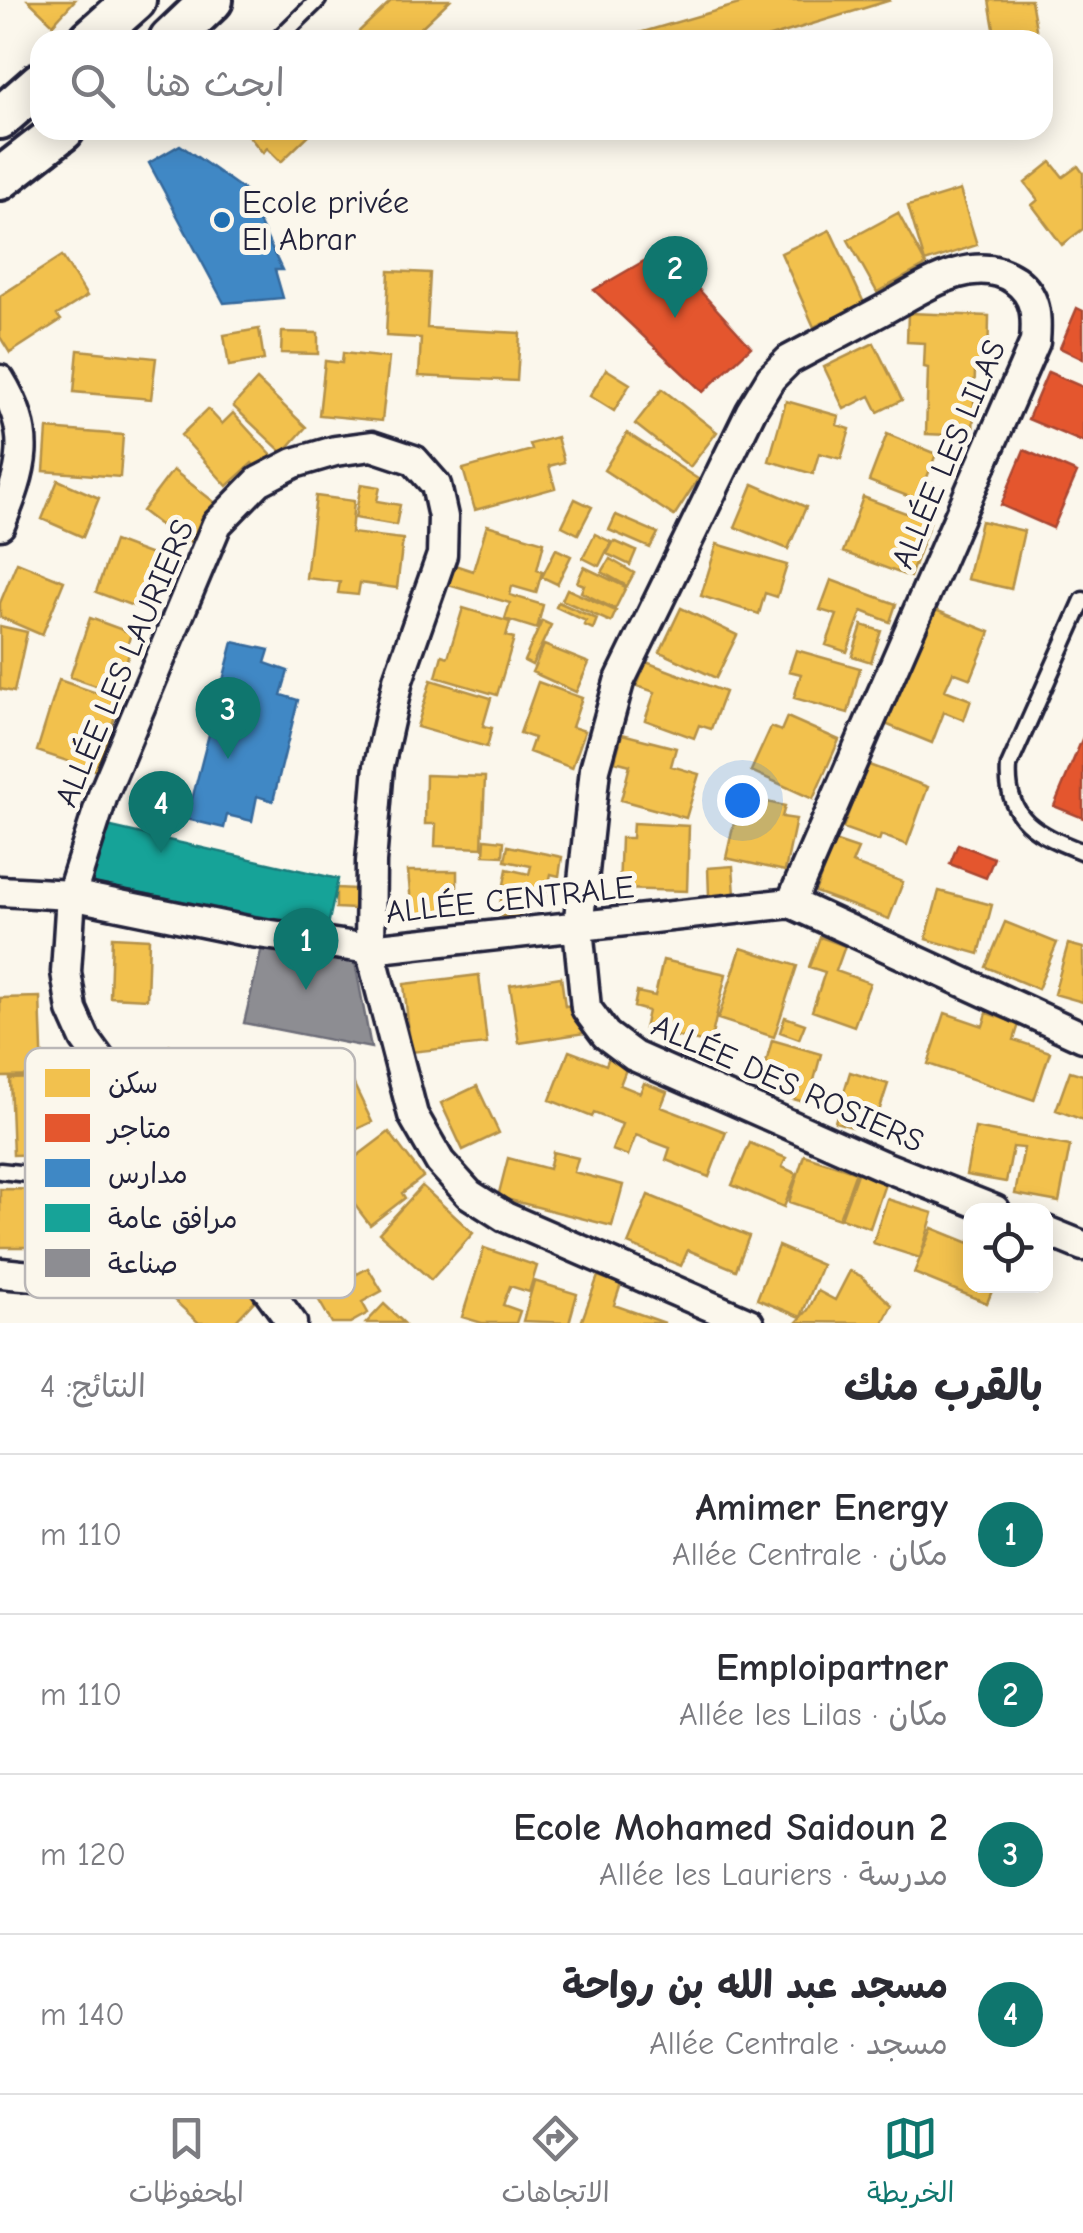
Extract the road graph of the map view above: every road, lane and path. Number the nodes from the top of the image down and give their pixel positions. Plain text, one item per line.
1 (135, 0) edge
2 (212, 0) edge
3 (318, 0) edge
4 (101, 30) edge
5 (180, 30) edge
6 (287, 30) edge
7 (30, 92) edge
8 (0, 118) edge
9 (50, 140) edge
10 (0, 179) edge
11 (0, 380) edge
12 (0, 525) edge
13 (1083, 600) edge
14 (1083, 852) edge
15 (0, 892) edge
16 (71, 895) junction
17 (791, 903) junction
18 (578, 928) junction
19 (370, 949) junction
20 (1083, 1036) edge
21 (92, 1048) edge
22 (0, 1171) edge
23 (25, 1174) edge
24 (978, 1203) edge
25 (1053, 1234) edge
26 (1083, 1246) edge
27 (0, 1274) edge
28 (25, 1276) edge
29 (274, 1298) edge
30 (292, 1323) edge
31 (749, 1323) edge

1 - 4 main road
2 - 5 main road
3 - 6 lane
7 - 8 main road
9 - 10 main road
11 - 12 street
13 - 14 lane
15 - 16 street, ALLÉE CENTRALE
16 - 19 street, ALLÉE CENTRALE
16 - 19 street, ALLÉE LES LAURIERS
16 - 21 street, ALLÉE LES LAURIERS
17 - 18 street, ALLÉE CENTRALE
17 - 18 street, ALLÉE LES LILAS
17 - 20 street
18 - 19 street, ALLÉE CENTRALE
18 - 24 street, ALLÉE DES ROSIERS
19 - 31 street, ALLÉE LES LAURIERS
22 - 23 lane
25 - 26 street
27 - 28 street
29 - 30 street, ALLÉE LES LAURIERS

